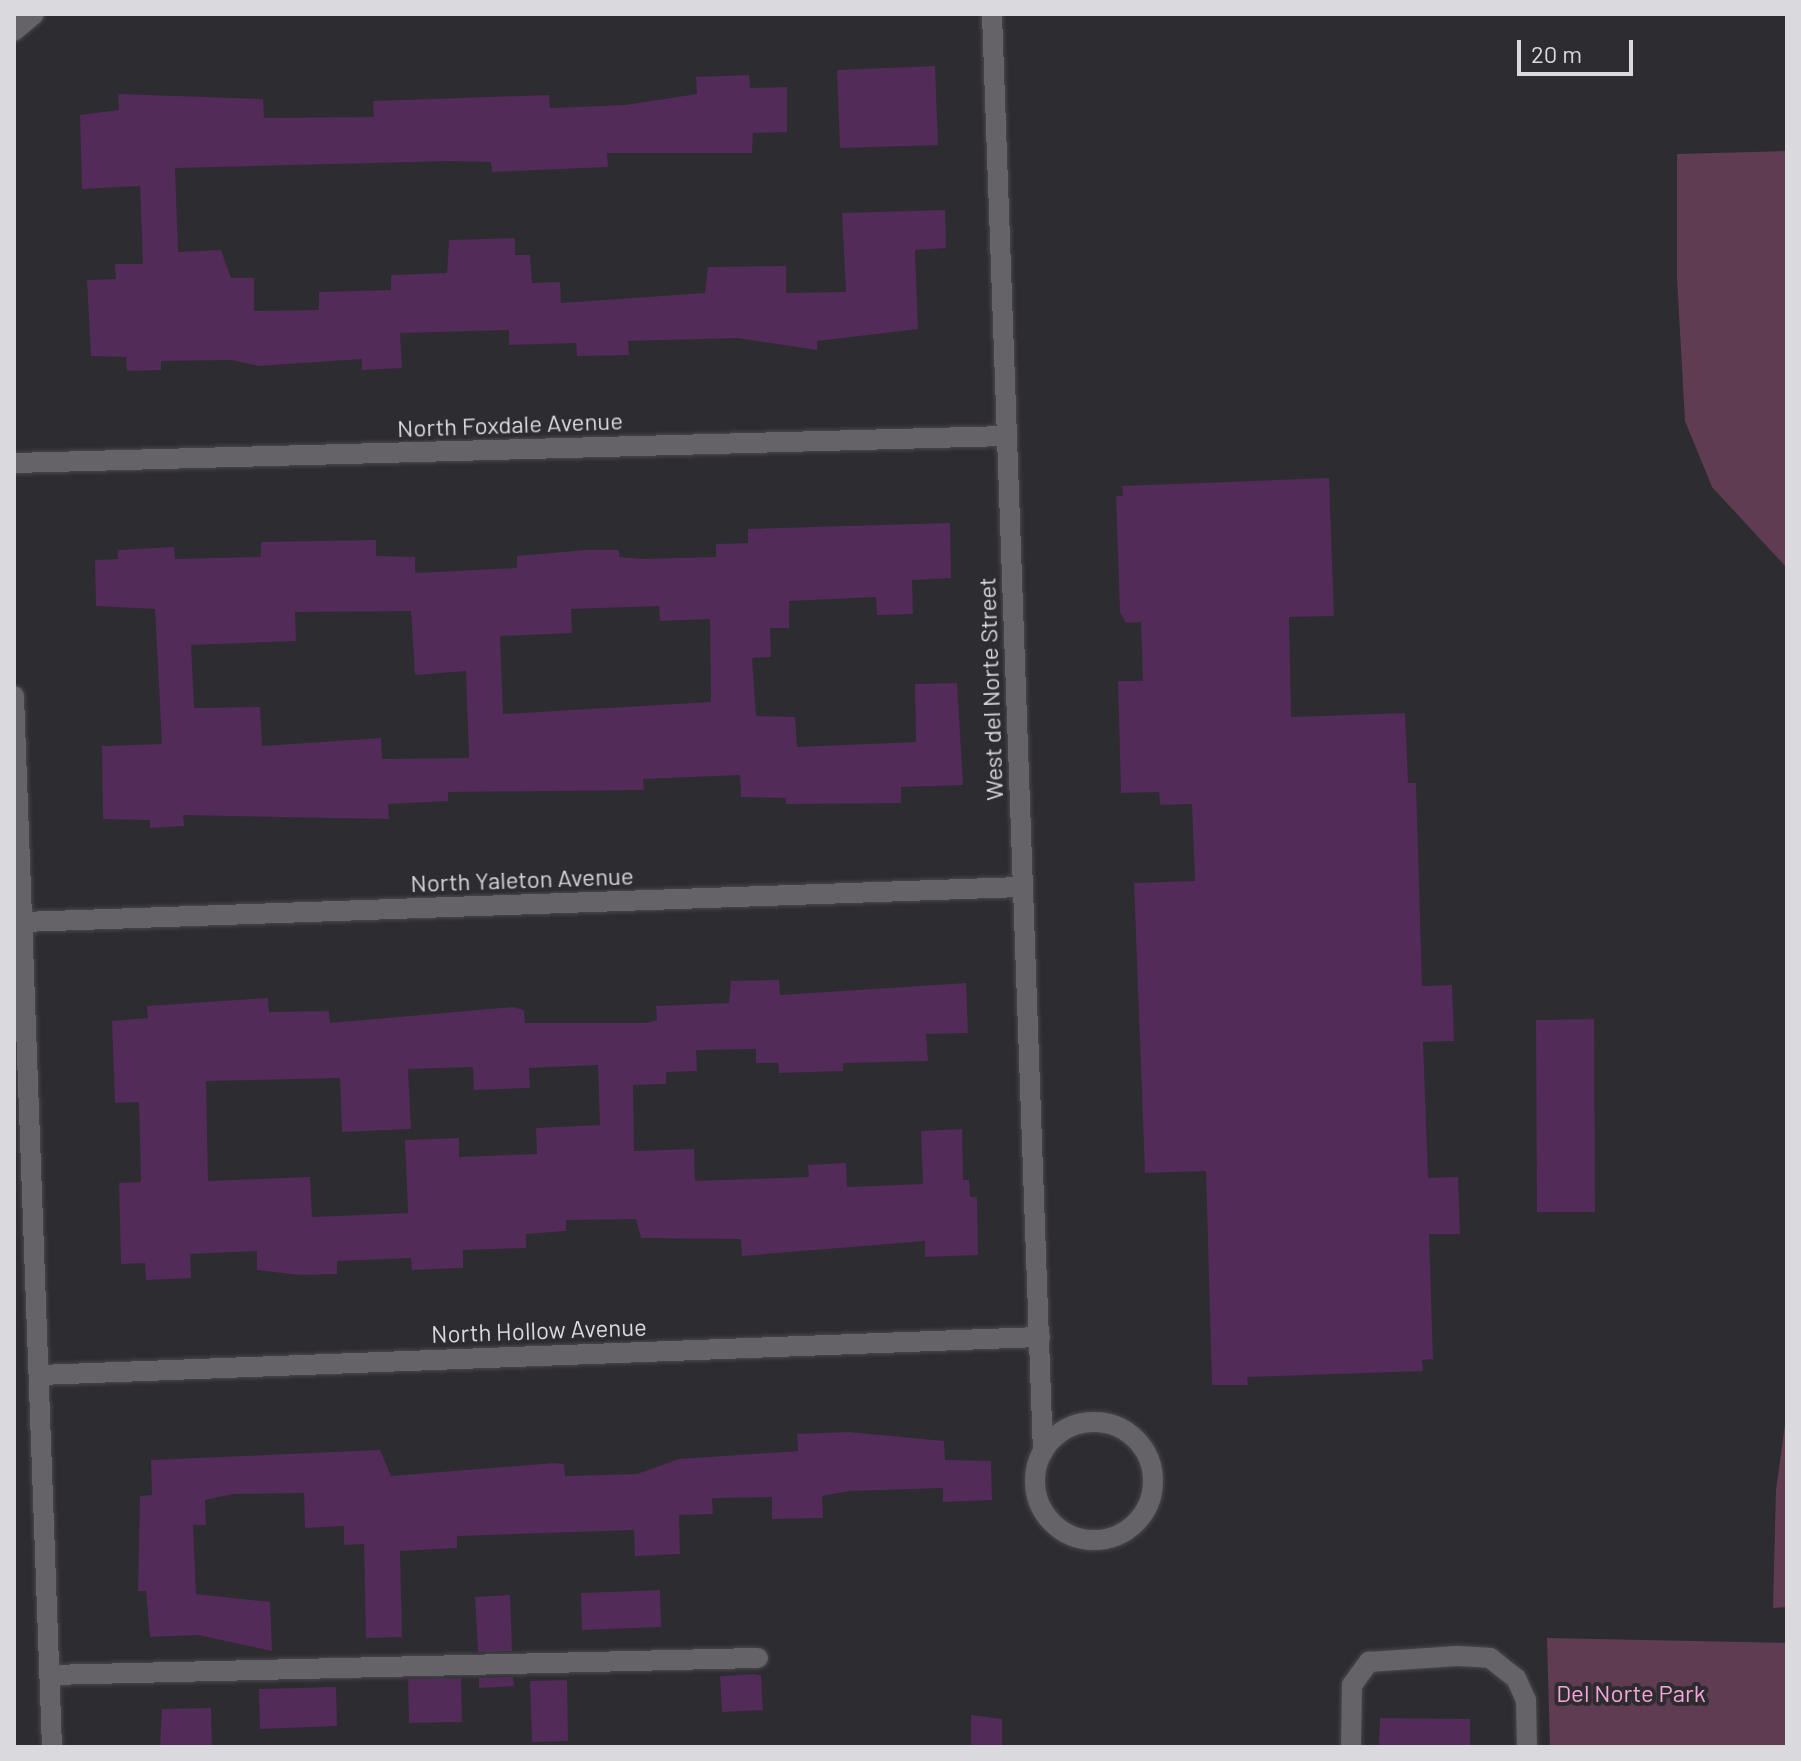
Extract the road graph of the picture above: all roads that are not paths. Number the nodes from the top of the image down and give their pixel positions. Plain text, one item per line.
1 (992, 14) edge
2 (1007, 436) junction
3 (14, 463) edge
4 (14, 696) edge
5 (15, 785) edge
6 (1022, 887) junction
7 (23, 922) junction
8 (1040, 1337) junction
9 (40, 1375) junction
10 (1043, 1452) junction
11 (758, 1658) dead end
12 (50, 1675) junction
13 (52, 1747) edge
14 (1351, 1747) edge
15 (1527, 1747) edge

1 - 2 street, West del Norte Street
2 - 3 street, North Foxdale Avenue
2 - 6 street, West del Norte Street
4 - 5 street
5 - 7 street
6 - 7 street, North Yaleton Avenue
6 - 8 street, West del Norte Street
7 - 9 street
8 - 9 street, North Hollow Avenue
8 - 10 street, West del Norte Street
9 - 12 street
10 - 10 street
11 - 12 street
12 - 13 street
14 - 15 street

